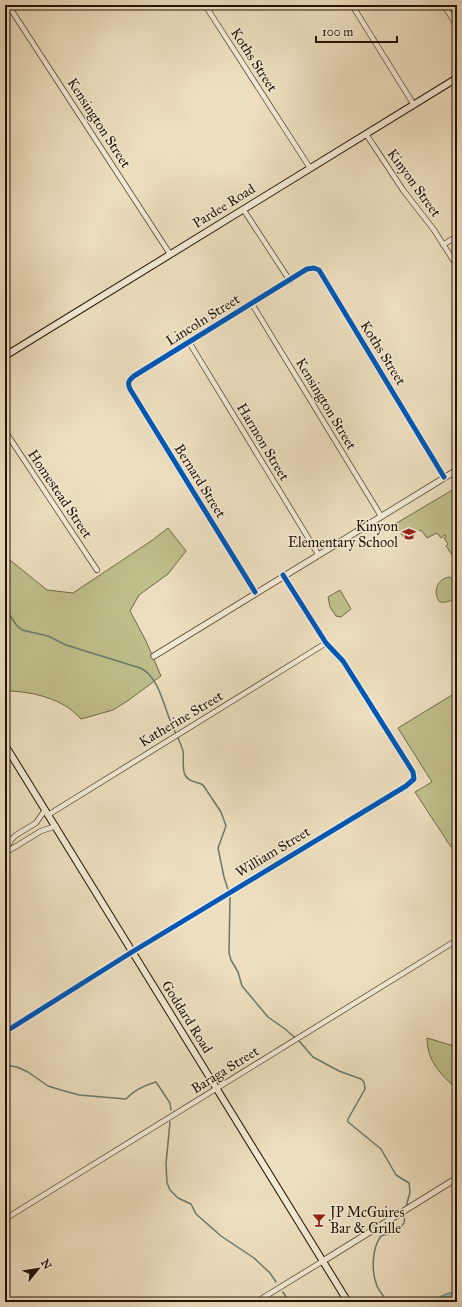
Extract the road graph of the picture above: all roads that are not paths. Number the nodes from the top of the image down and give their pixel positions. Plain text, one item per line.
1 (8, 5) edge
2 (205, 5) edge
3 (352, 5) edge
4 (444, 5) edge
5 (457, 26) edge
6 (457, 78) edge
7 (414, 105) junction
8 (366, 134) junction
9 (310, 168) junction
10 (243, 209) junction
11 (457, 236) edge
12 (443, 245) junction
13 (170, 254) junction
14 (457, 266) edge
15 (290, 281) junction
16 (252, 304) junction
17 (189, 342) junction
18 (6, 354) edge
19 (129, 380) joint
20 (5, 431) edge
21 (457, 470) edge
22 (444, 478) junction
23 (381, 516) junction
24 (318, 554) junction
25 (97, 570) dead end
26 (283, 575) junction
27 (255, 592) junction
28 (326, 644) junction
29 (154, 656) dead end
30 (5, 745) edge
31 (46, 812) junction
32 (56, 826) junction
33 (5, 853) edge
34 (457, 940) edge
35 (132, 952) junction
36 (5, 1032) edge
37 (217, 1089) junction
38 (457, 1178) edge
39 (5, 1219) edge
40 (323, 1261) junction
41 (256, 1302) edge
42 (348, 1302) edge

1 - 13 street, Kensington Street
2 - 9 street, Koths Street
3 - 7 street
4 - 5 street
6 - 7 main road, Pardee Road
7 - 8 main road, Pardee Road
8 - 9 main road, Pardee Road
8 - 12 street, Kinyon Street
9 - 10 main road, Pardee Road
10 - 13 main road, Pardee Road
10 - 15 street
11 - 12 street
12 - 14 street, Kinyon Street
13 - 18 main road, Pardee Road
15 - 16 street, Lincoln Street
15 - 22 street, Koths Street
16 - 17 street, Lincoln Street
16 - 23 street, Kensington Street
17 - 19 street, Lincoln Street
17 - 24 street, Harmon Street
19 - 27 street, Bernard Street
20 - 25 street, Homestead Street
21 - 22 street
22 - 23 street
23 - 24 street
24 - 26 street
26 - 27 street
26 - 28 street
27 - 29 street
28 - 31 street, Katherine Street
28 - 35 street, William Street
30 - 31 main road, Goddard Road
31 - 32 main road, Goddard Road
31 - 33 street, Katherine Street
32 - 33 street, Katherine Street
32 - 35 main road, Goddard Road
34 - 37 street, Baraga Street
35 - 36 street, William Street
35 - 37 main road, Goddard Road
37 - 39 street, Baraga Street
37 - 40 main road, Goddard Road
38 - 40 street
40 - 41 street
40 - 42 main road, Goddard Road

